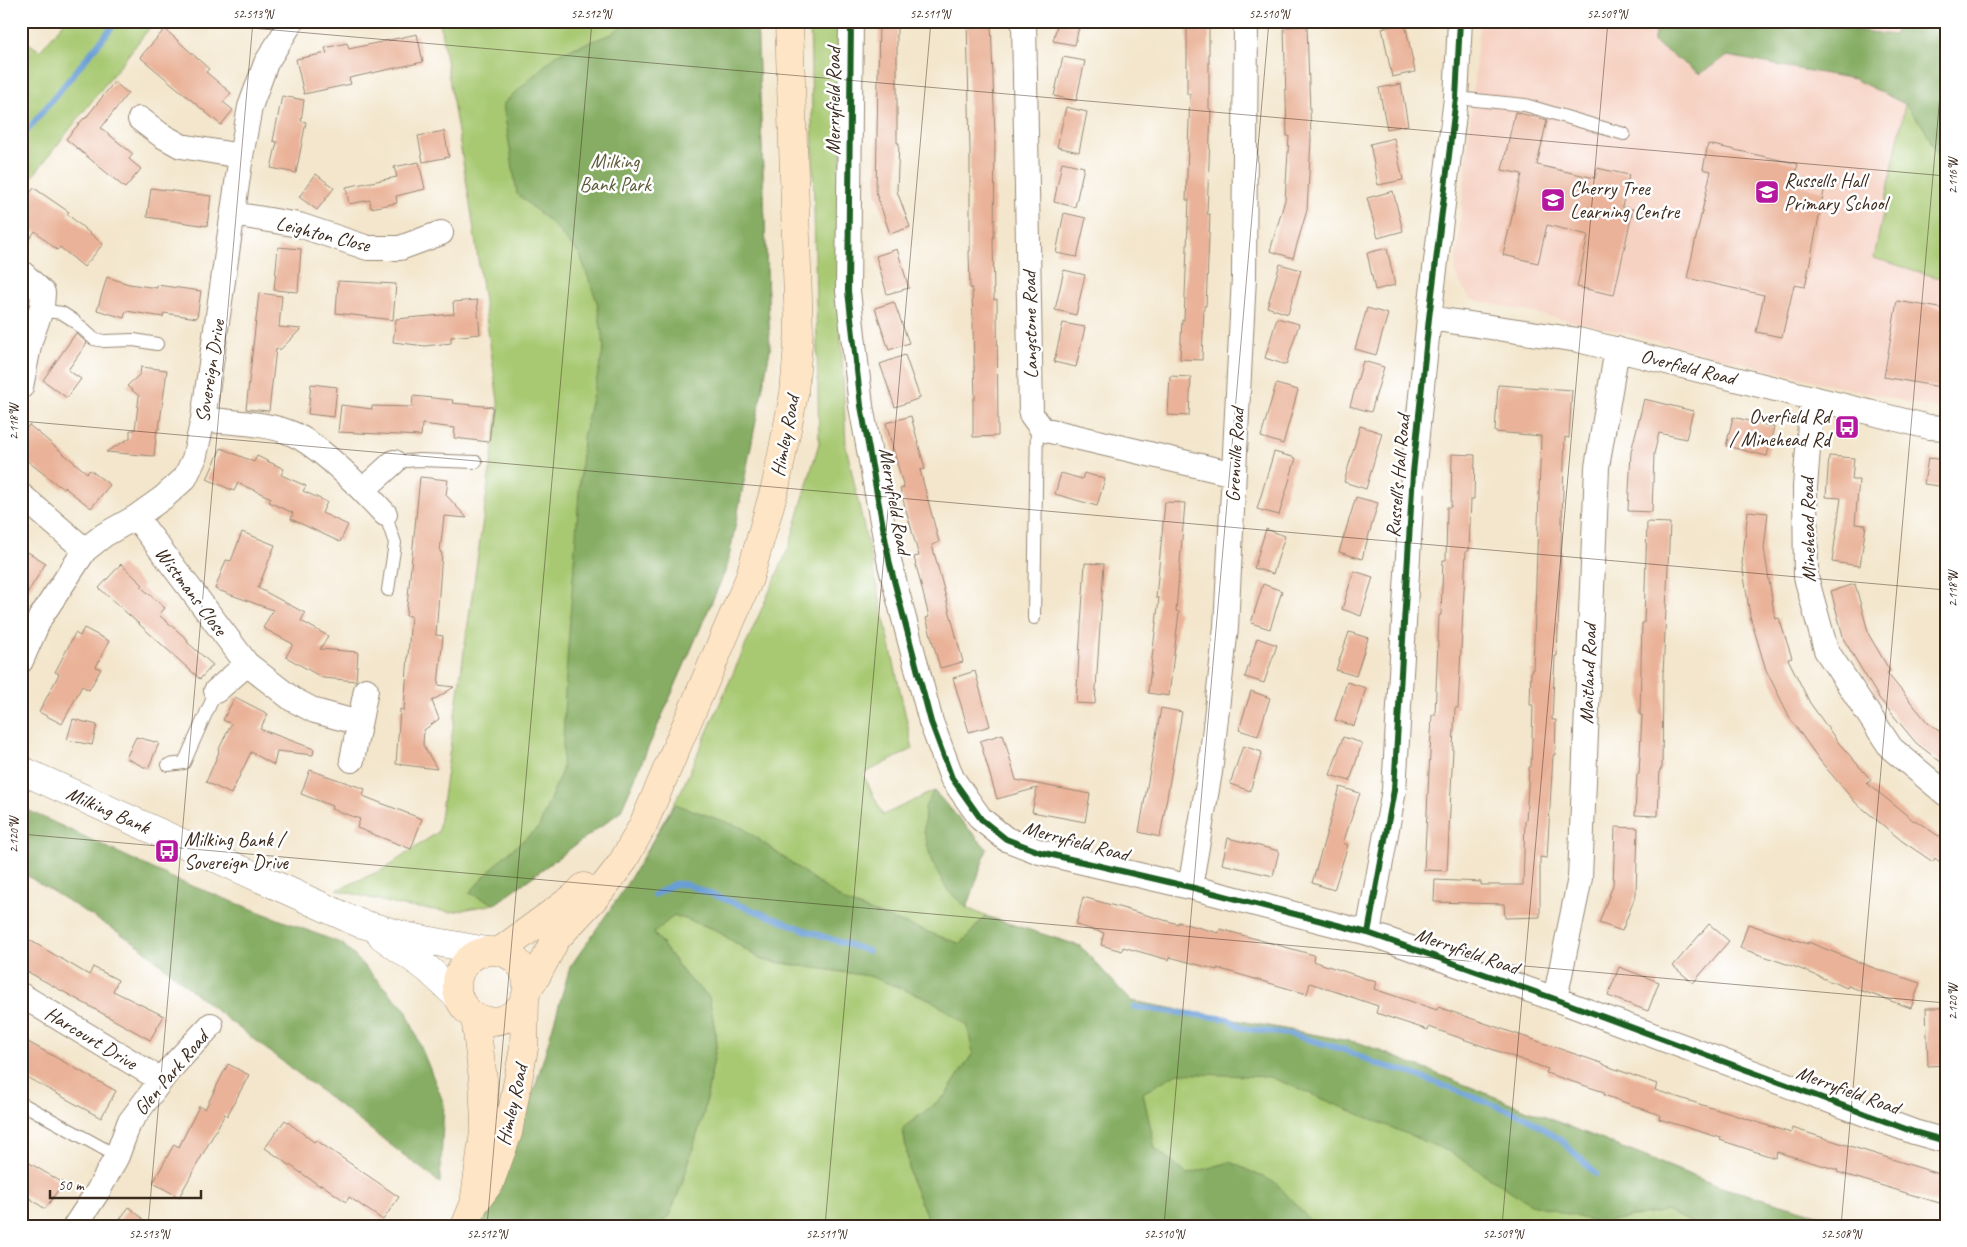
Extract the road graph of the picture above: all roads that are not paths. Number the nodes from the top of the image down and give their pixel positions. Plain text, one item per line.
1 (292, 21) edge
2 (790, 21) edge
3 (851, 21) edge
4 (1024, 21) edge
5 (1246, 21) edge
6 (1460, 21) edge
7 (1456, 98) junction
8 (140, 119) dead end
9 (1624, 134) dead end
10 (241, 156) junction
11 (233, 214) junction
12 (441, 233) dead end
13 (21, 272) edge
14 (40, 310) junction
15 (1429, 318) junction
16 (156, 344) dead end
17 (1617, 349) junction
18 (21, 387) edge
19 (1812, 399) junction
20 (203, 419) junction
21 (1037, 422) junction
22 (1946, 428) edge
23 (394, 462) joint
24 (476, 462) dead end
25 (1234, 474) junction
26 (363, 490) junction
27 (21, 495) edge
28 (385, 514) joint
29 (136, 517) junction
30 (85, 550) junction
31 (388, 590) dead end
32 (1034, 618) dead end
33 (21, 661) edge
34 (247, 664) junction
35 (366, 690) dead end
36 (216, 691) joint
37 (359, 723) junction
38 (352, 760) dead end
39 (168, 765) dead end
40 (21, 770) edge
41 (1946, 794) edge
42 (643, 824) junction
43 (1190, 887) junction
44 (359, 923) junction
45 (1368, 933) junction
46 (493, 951) junction
47 (526, 994) junction
48 (21, 995) edge
49 (1555, 999) junction
50 (467, 1008) junction
51 (211, 1024) dead end
52 (161, 1080) junction
53 (21, 1103) edge
54 (1946, 1141) edge
55 (117, 1156) junction
56 (469, 1215) edge
57 (74, 1226) edge

1 - 10 street, Sovereign Drive
2 - 42 main road, Himley Road
3 - 43 street, Merryfield Road
4 - 21 street, Langstone Road
5 - 25 street, Grenville Road
6 - 7 street, Russell's Hall Road
7 - 9 lane
7 - 15 street, Russell's Hall Road
8 - 10 street
10 - 11 street, Sovereign Drive
11 - 12 street, Leighton Close
11 - 20 street, Sovereign Drive
13 - 14 street
14 - 16 lane
14 - 18 street
15 - 17 street, Overfield Road
15 - 45 street, Russell's Hall Road
17 - 19 street, Overfield Road
17 - 49 street, Maitland Road
19 - 22 street, Overfield Road
19 - 41 street, Minehead Road
20 - 26 street
20 - 29 street, Sovereign Drive
21 - 25 street
21 - 32 lane
23 - 24 lane
23 - 26 street
25 - 43 street, Grenville Road
26 - 28 street
27 - 30 street
28 - 31 lane
29 - 30 street, Sovereign Drive
29 - 34 street, Wistmans Close
30 - 33 street, Sovereign Drive
34 - 36 street
34 - 37 street, Wistmans Close
35 - 37 street
36 - 39 lane
37 - 38 street
40 - 44 street, Milking Bank
42 - 46 main road, Himley Road
42 - 47 main road, Himley Road
43 - 45 street, Merryfield Road
44 - 46 street, Milking Bank
44 - 50 street, Milking Bank
45 - 49 street, Merryfield Road
46 - 47 main road
46 - 50 main road
47 - 50 main road
47 - 56 main road, Himley Road
48 - 52 street, Harcourt Drive
49 - 54 street, Merryfield Road
50 - 56 main road, Himley Road
51 - 52 street, Glen Park Road
52 - 55 street, Glen Park Road
53 - 55 lane
55 - 57 street, Glen Park Road

